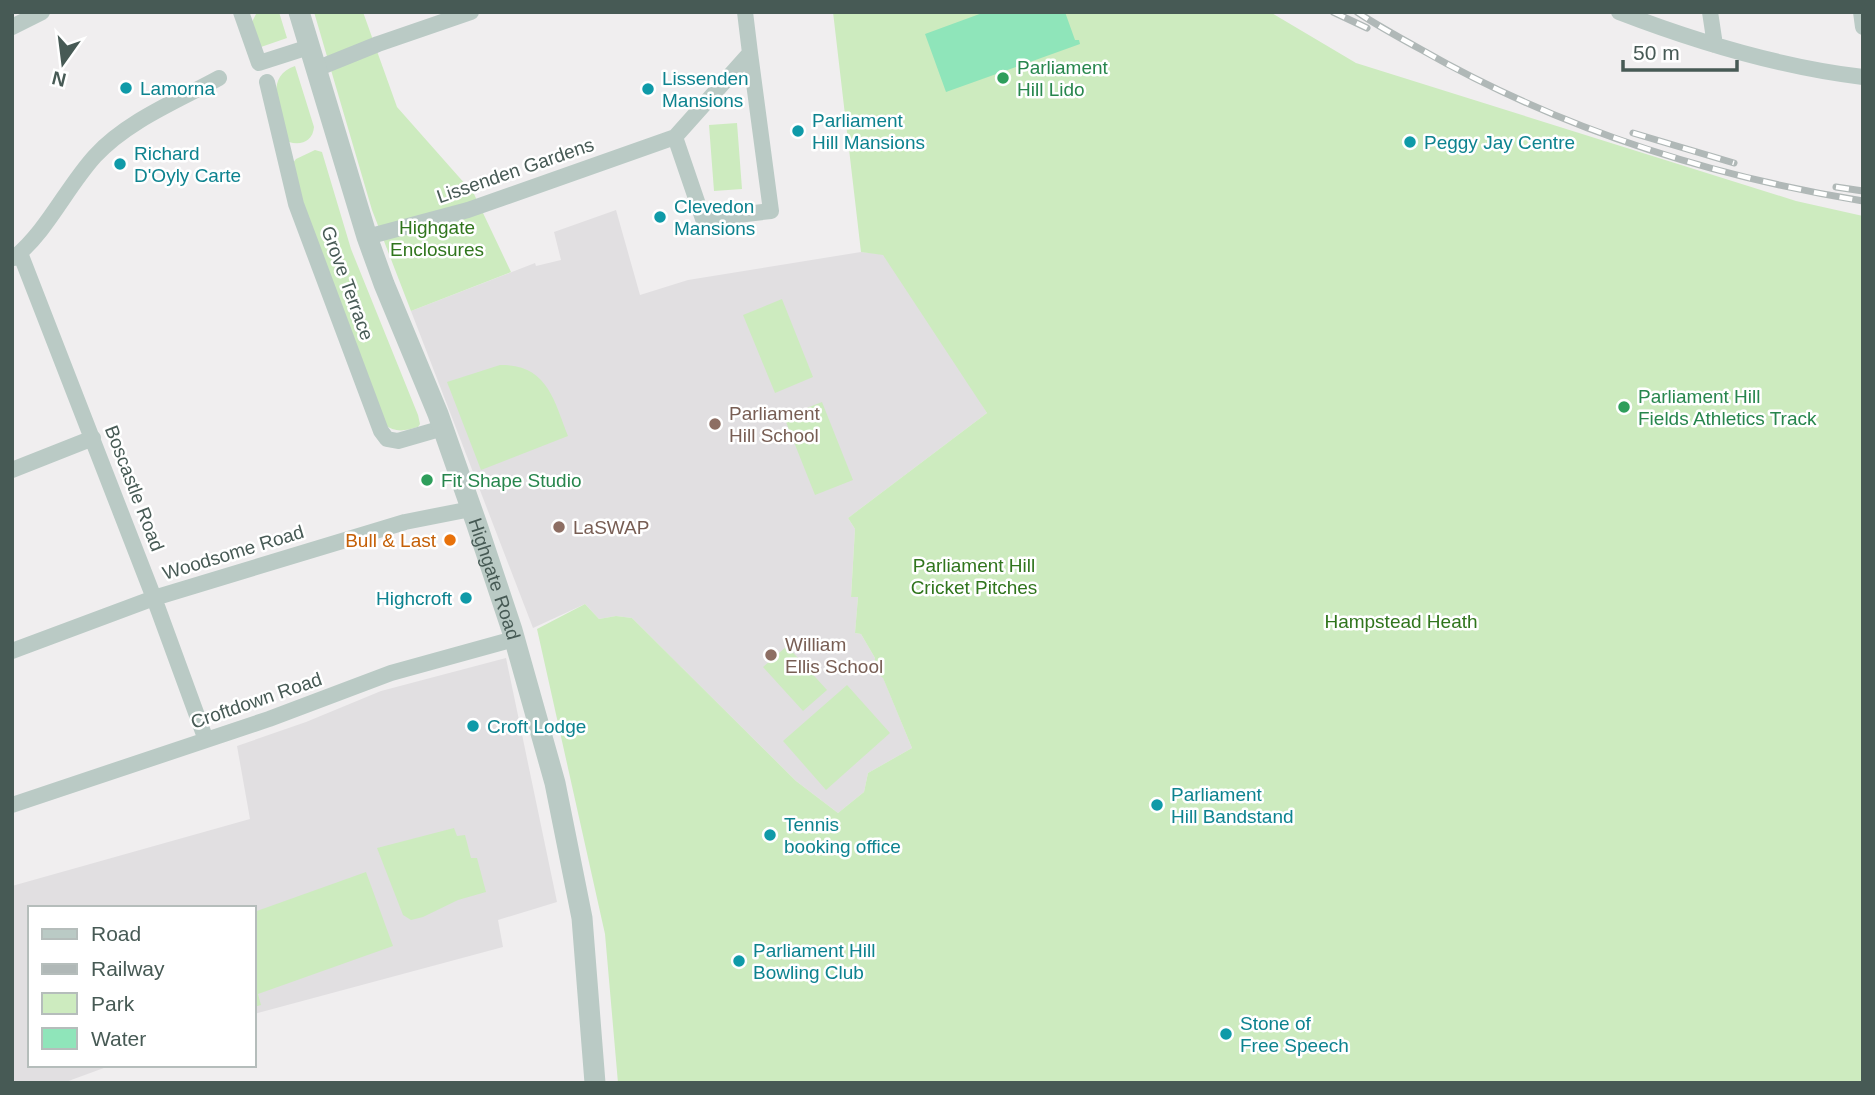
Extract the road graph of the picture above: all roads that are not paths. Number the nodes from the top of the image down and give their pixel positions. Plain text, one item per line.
1 (42, 12) edge
2 (241, 12) edge
3 (299, 12) edge
4 (471, 12) edge
5 (745, 12) edge
6 (1619, 12) edge
7 (1710, 12) edge
8 (1861, 12) edge
9 (12, 27) edge
10 (1863, 27) edge
11 (1715, 45) junction
12 (309, 47) junction
13 (750, 53) junction
14 (316, 69) junction
15 (219, 78) dead end
16 (1863, 78) edge
17 (267, 82) dead end
18 (675, 136) junction
19 (367, 237) junction
20 (16, 256) edge
21 (443, 428) junction
22 (93, 438) junction
23 (12, 470) edge
24 (471, 509) junction
25 (154, 598) junction
26 (514, 639) junction
27 (12, 651) edge
28 (206, 740) junction
29 (12, 805) edge
30 (595, 1083) edge

1 - 9 street
2 - 12 street
3 - 12 street, Highgate Road
4 - 14 street
5 - 13 street
6 - 11 street
7 - 11 street
8 - 10 street
11 - 16 street
12 - 14 street, Highgate Road
13 - 18 street, Lissenden Gardens
13 - 18 street
14 - 19 street, Highgate Road
15 - 20 street
17 - 21 street, Grove Terrace
18 - 19 street, Lissenden Gardens
19 - 21 street, Highgate Road
20 - 22 street, Boscastle Road
21 - 24 street, Highgate Road
22 - 23 street
22 - 25 street, Boscastle Road
24 - 25 street, Woodsome Road
24 - 26 street, Highgate Road
25 - 27 street, Woodsome Road
25 - 28 street, Boscastle Road
26 - 28 street, Croftdown Road
26 - 30 street, Highgate Road
28 - 29 street, Croftdown Road

